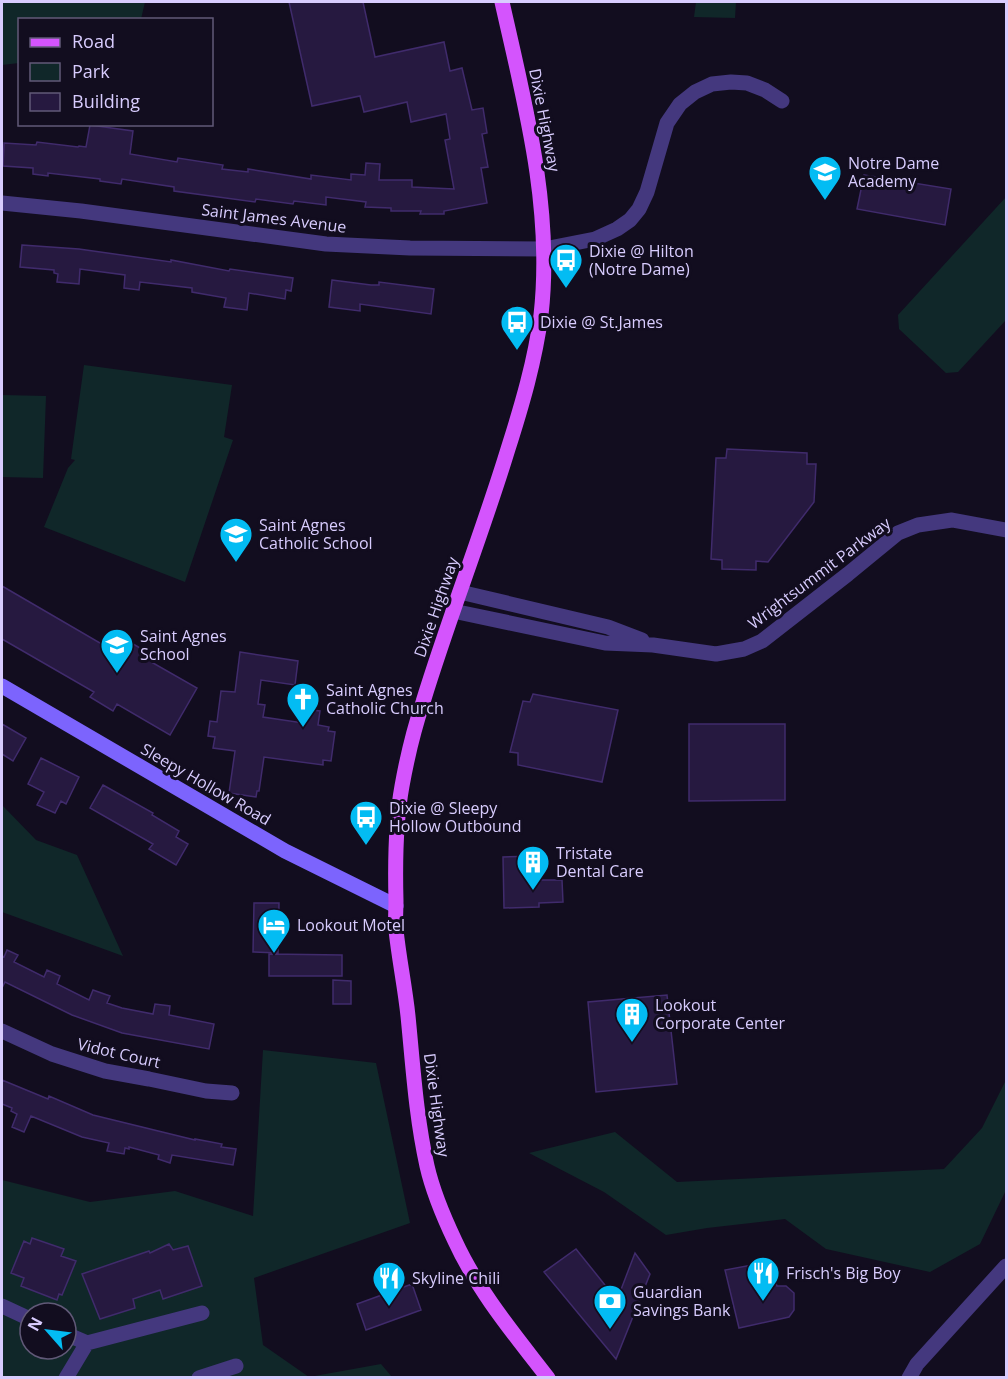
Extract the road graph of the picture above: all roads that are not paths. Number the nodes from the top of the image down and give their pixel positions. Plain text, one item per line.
1 (502, 2) edge
2 (782, 101) dead end
3 (2, 203) edge
4 (544, 249) junction
5 (1006, 530) edge
6 (460, 592) junction
7 (453, 611) junction
8 (653, 645) junction
9 (2, 686) edge
10 (396, 906) junction
11 (2, 1032) edge
12 (232, 1093) dead end
13 (1006, 1266) edge
14 (2, 1306) edge
15 (18, 1313) edge
16 (202, 1314) dead end
17 (78, 1339) edge
18 (87, 1343) junction
19 (236, 1366) dead end
20 (66, 1377) edge
21 (199, 1377) edge
22 (548, 1377) edge
23 (909, 1377) edge

1 - 4 main road, Dixie Highway
2 - 4 street, Saint James Avenue
3 - 4 street, Saint James Avenue
4 - 6 main road, Dixie Highway
5 - 8 street, Wrightsummit Parkway
6 - 7 main road, Dixie Highway
6 - 8 street, Wrightsummit Parkway
7 - 8 street, Wrightsummit Parkway
7 - 10 main road, Dixie Highway
9 - 10 main road, Sleepy Hollow Road
10 - 22 main road, Dixie Highway
11 - 12 street, Vidot Court
13 - 23 street
14 - 15 street
16 - 18 street
17 - 18 street
18 - 20 street
19 - 21 street

